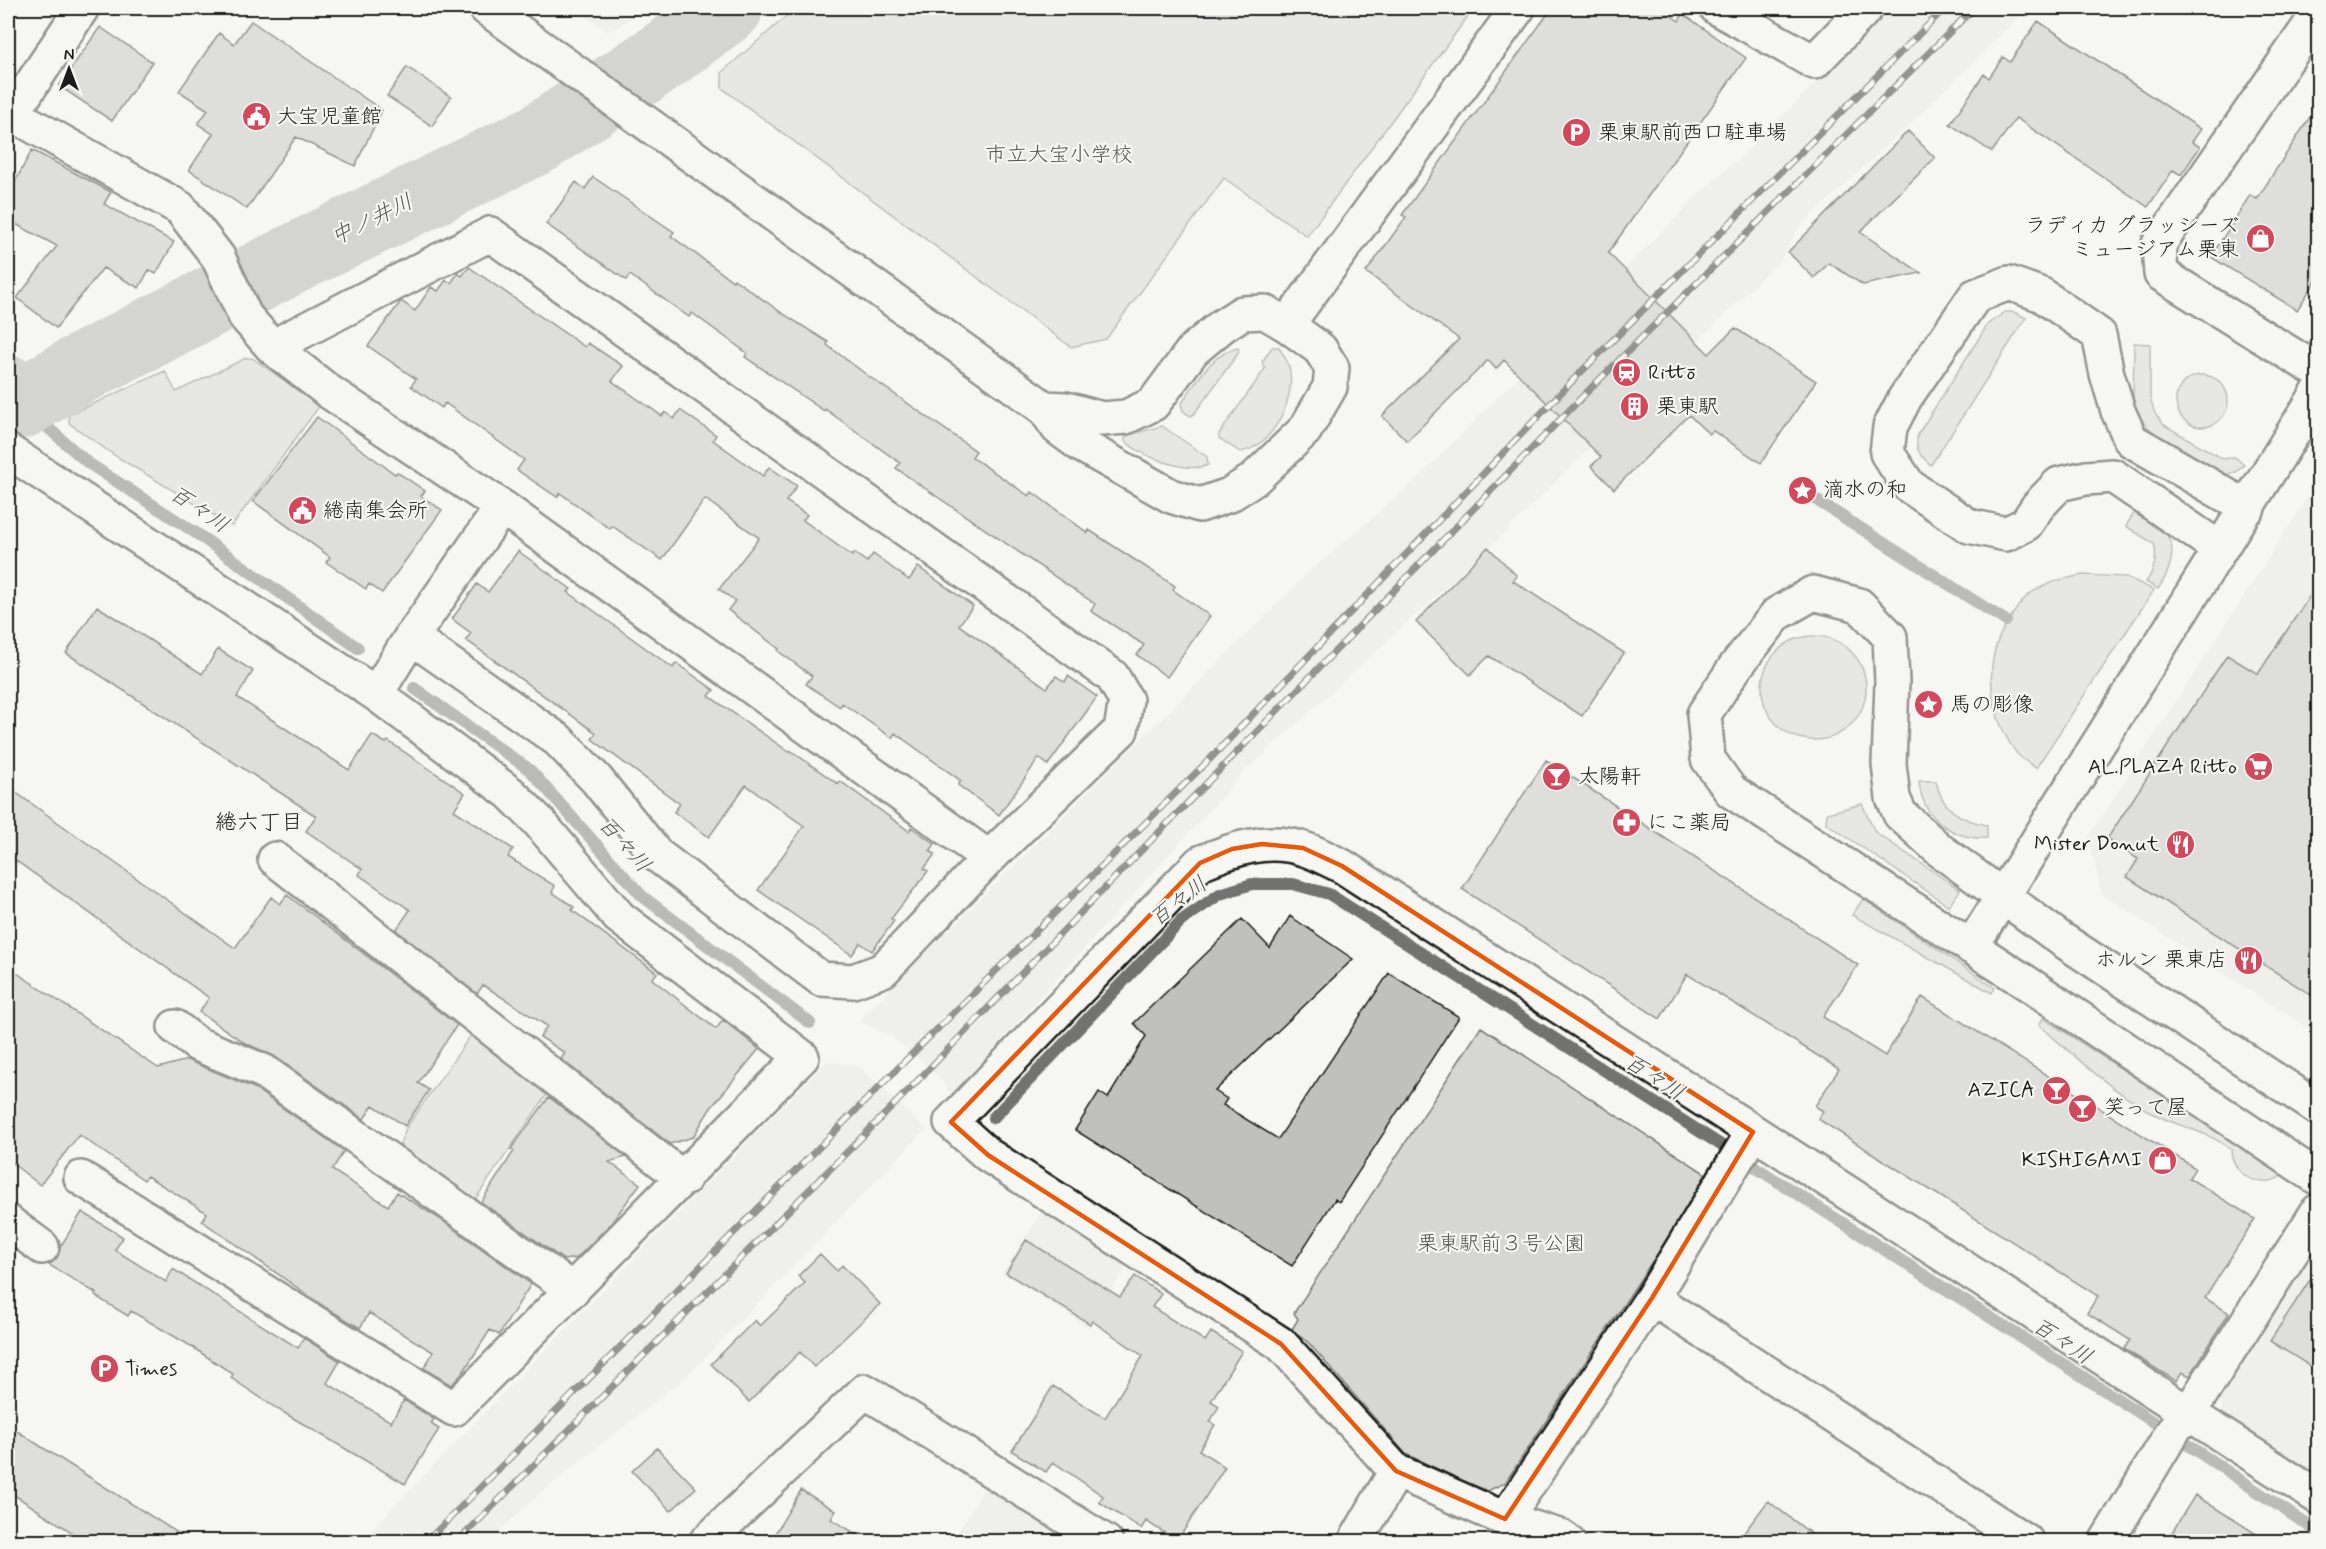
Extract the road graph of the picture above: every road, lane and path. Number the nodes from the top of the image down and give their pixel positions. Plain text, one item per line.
1 (82, 8) edge
2 (486, 8) edge
3 (1518, 8) edge
4 (1717, 8) edge
5 (1866, 8) edge
6 (2319, 14) edge
7 (10, 117) edge
8 (1287, 325) junction
9 (272, 346) junction
10 (2319, 371) edge
11 (2319, 393) edge
12 (1044, 408) junction
13 (8, 451) edge
14 (502, 507) junction
15 (2248, 508) junction
16 (2220, 549) junction
17 (411, 637) junction
18 (376, 694) junction
19 (989, 858) junction
20 (276, 860) dead end
21 (2003, 897) junction
22 (1971, 947) junction
23 (175, 1027) dead end
24 (2319, 1108) edge
25 (1745, 1146) junction
26 (81, 1178) dead end
27 (2319, 1178) edge
28 (684, 1179) junction
29 (2319, 1211) edge
30 (8, 1222) edge
31 (42, 1247) dead end
32 (573, 1290) junction
33 (1652, 1298) junction
34 (2177, 1428) junction
35 (1396, 1471) junction
36 (2319, 1497) edge
37 (1505, 1519) junction
38 (706, 1542) edge
39 (1106, 1542) edge
40 (1355, 1542) edge
41 (1568, 1542) edge
42 (2027, 1542) edge
43 (2106, 1542) edge

1 - 7 street
2 - 12 street
3 - 8 street
4 - 5 street
6 - 10 street
7 - 9 street
8 - 12 street
8 - 12 street
9 - 14 street
9 - 19 street
11 - 15 street
13 - 18 street
14 - 17 street
14 - 19 street
15 - 16 street
15 - 16 street
16 - 21 street
17 - 18 street
17 - 19 street
18 - 28 street
20 - 28 street
21 - 22 street
21 - 22 street
21 - 24 street
22 - 27 street
23 - 32 street
25 - 33 street
25 - 34 street
25 - 35 street
26 - 32 street
28 - 32 street
29 - 34 street
30 - 31 street
33 - 37 street
33 - 42 street
34 - 36 street
34 - 43 street
35 - 37 street
35 - 40 street
37 - 41 street
38 - 39 street

